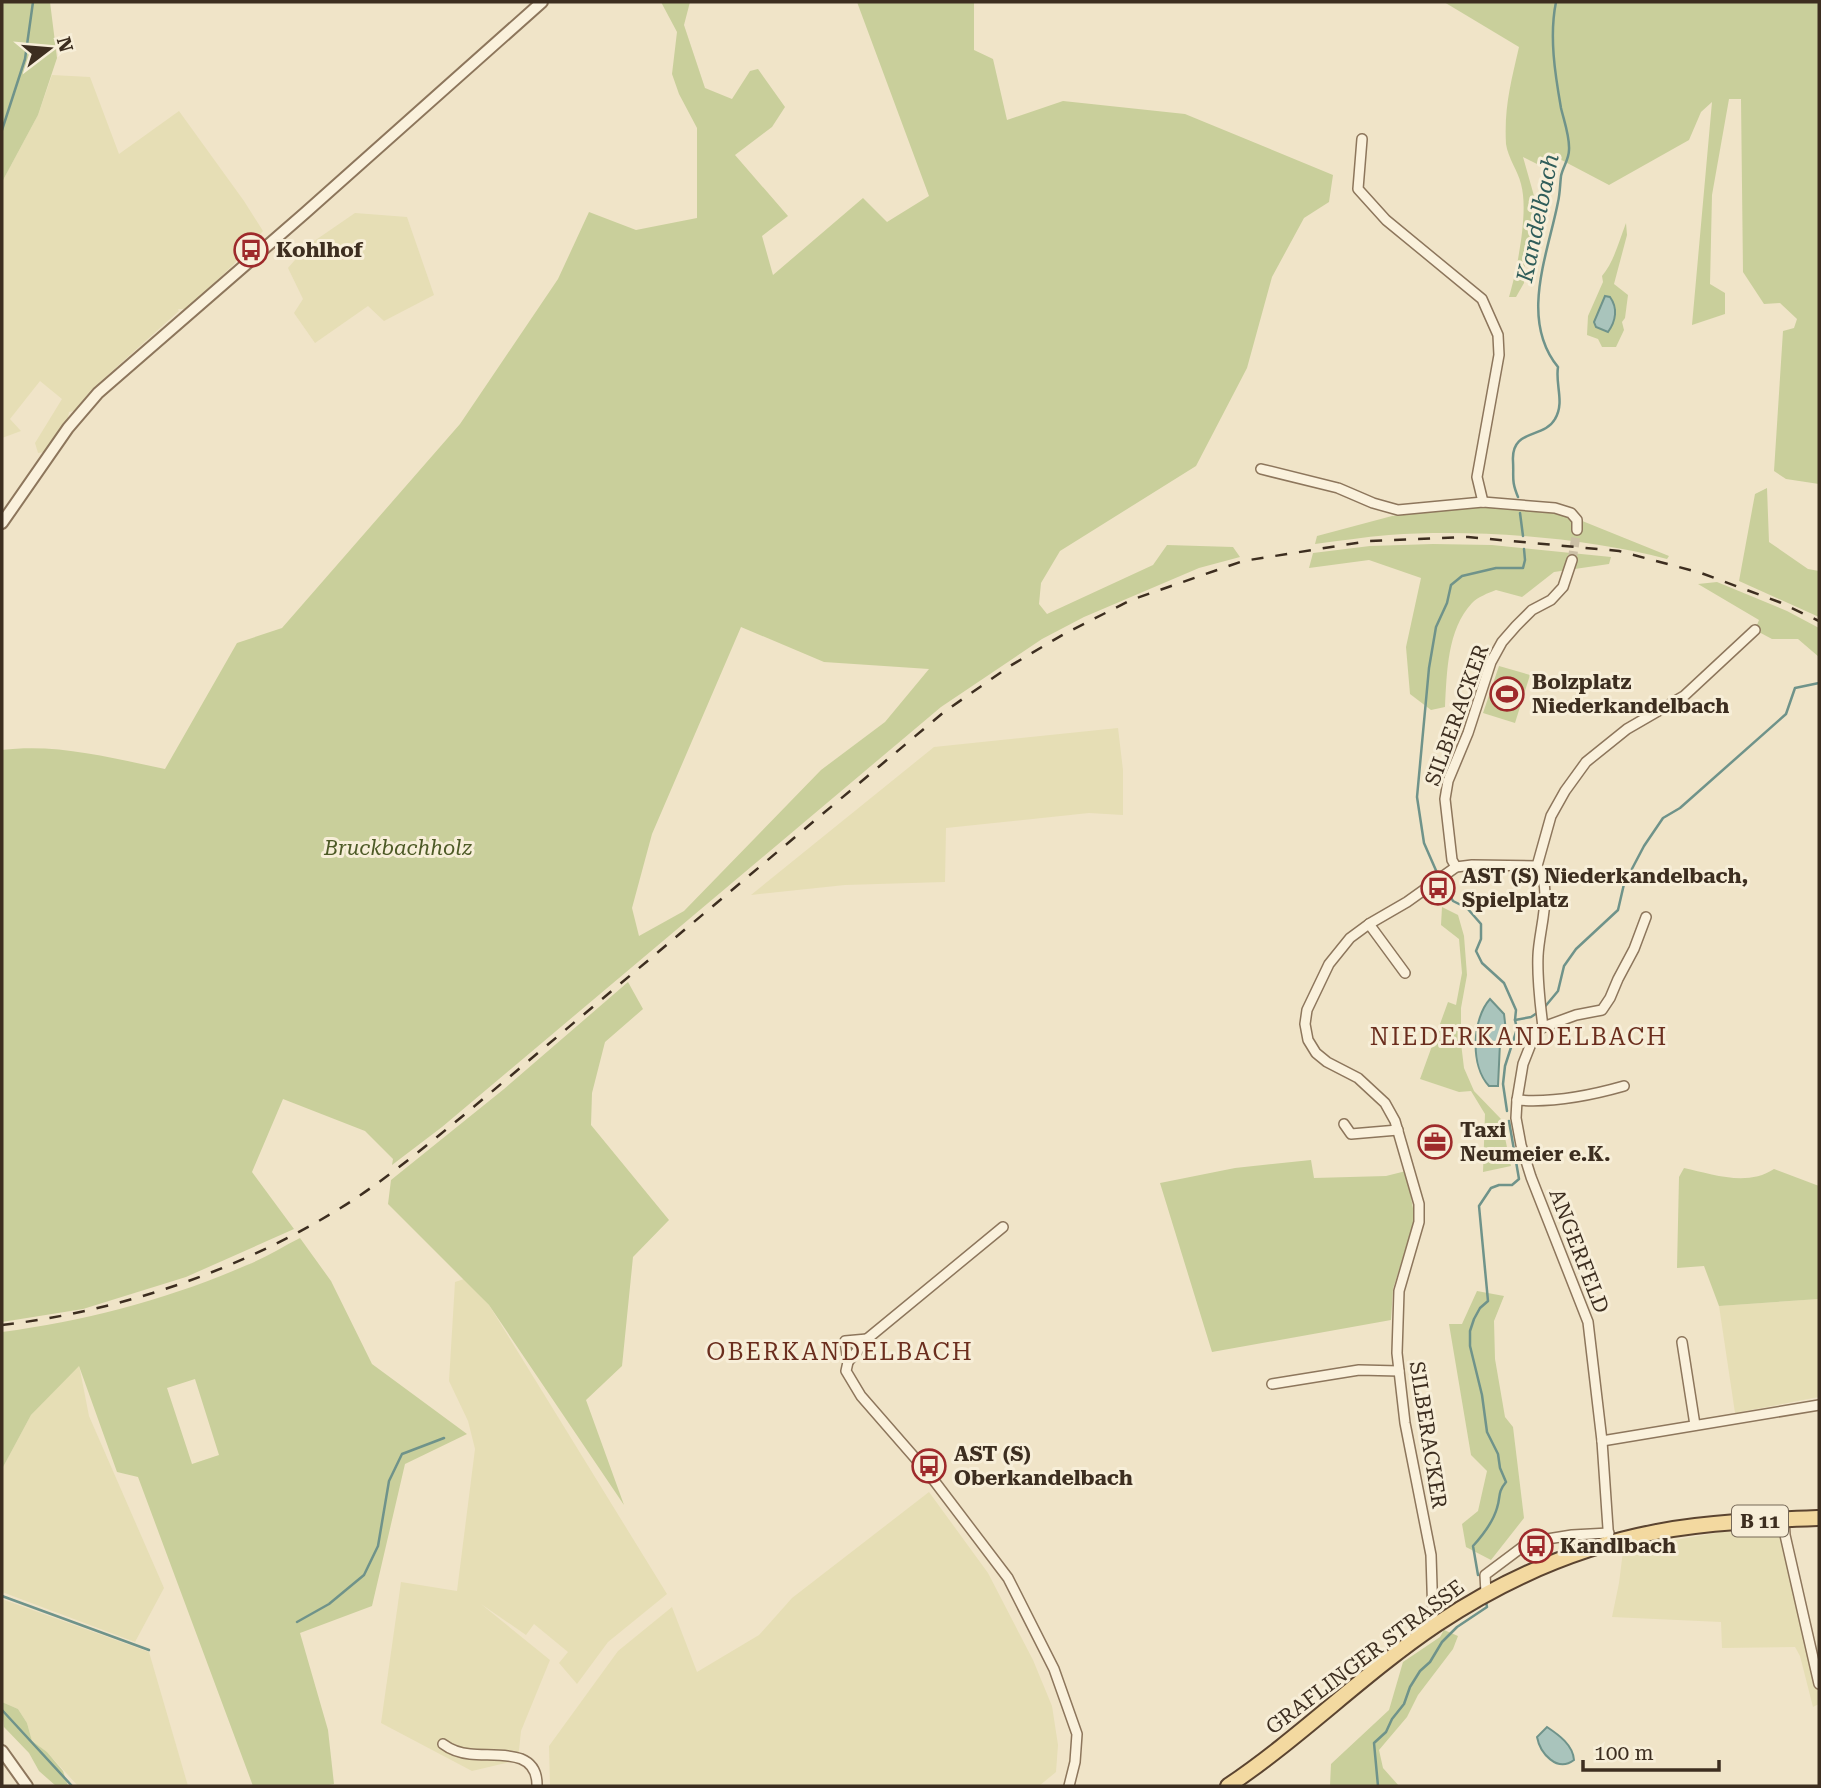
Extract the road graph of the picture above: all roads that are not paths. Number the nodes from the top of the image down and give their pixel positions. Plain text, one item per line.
1 (542, 2) edge
2 (1362, 139) dead end
3 (1261, 469) dead end
4 (1483, 502) junction
5 (2, 523) edge
6 (1577, 530) dead end
7 (1572, 560) tunnel mouth
8 (1755, 630) dead end
9 (1537, 866) junction
10 (1456, 867) junction
11 (1646, 917) dead end
12 (1369, 924) junction
13 (1405, 973) dead end
14 (1543, 1027) junction
15 (1624, 1086) dead end
16 (1517, 1100) junction
17 (1344, 1124) dead end
18 (1398, 1130) junction
19 (1003, 1227) dead end
20 (867, 1339) junction
21 (1682, 1342) dead end
22 (848, 1362) junction
23 (1399, 1371) junction
24 (1272, 1384) dead end
25 (1819, 1405) edge
26 (1695, 1425) junction
27 (1602, 1441) junction
28 (1819, 1518) edge
29 (1784, 1520) junction
30 (1609, 1538) junction
31 (1486, 1593) junction
32 (1436, 1625) junction
33 (1819, 1684) edge
34 (443, 1744) dead end
35 (2, 1751) edge
36 (27, 1786) edge
37 (537, 1786) edge
38 (1069, 1786) edge
39 (1228, 1786) edge

1 - 5 street
2 - 4 street
3 - 4 street
4 - 6 street
7 - 10 street, SILBERACKER
8 - 9 street
9 - 10 street
9 - 14 street
10 - 12 street, SILBERACKER
11 - 14 street
12 - 13 street
12 - 18 street, SILBERACKER
14 - 16 street, ANGERFELD
15 - 16 street
16 - 27 street, ANGERFELD
17 - 18 street
18 - 23 street, SILBERACKER
19 - 20 street
20 - 22 street
20 - 22 street
21 - 26 street
22 - 38 street
23 - 24 street
23 - 32 street, SILBERACKER
25 - 26 street
26 - 27 street
27 - 30 street, ANGERFELD
28 - 29 main road, GRAFLINGER STRASSE / B 11
29 - 30 main road, GRAFLINGER STRASSE / B 11
29 - 33 street
30 - 31 main road, GRAFLINGER STRASSE / B 11
30 - 31 street
31 - 32 main road, GRAFLINGER STRASSE / B 11
32 - 39 main road, GRAFLINGER STRASSE / B 11
34 - 37 street
35 - 36 street

